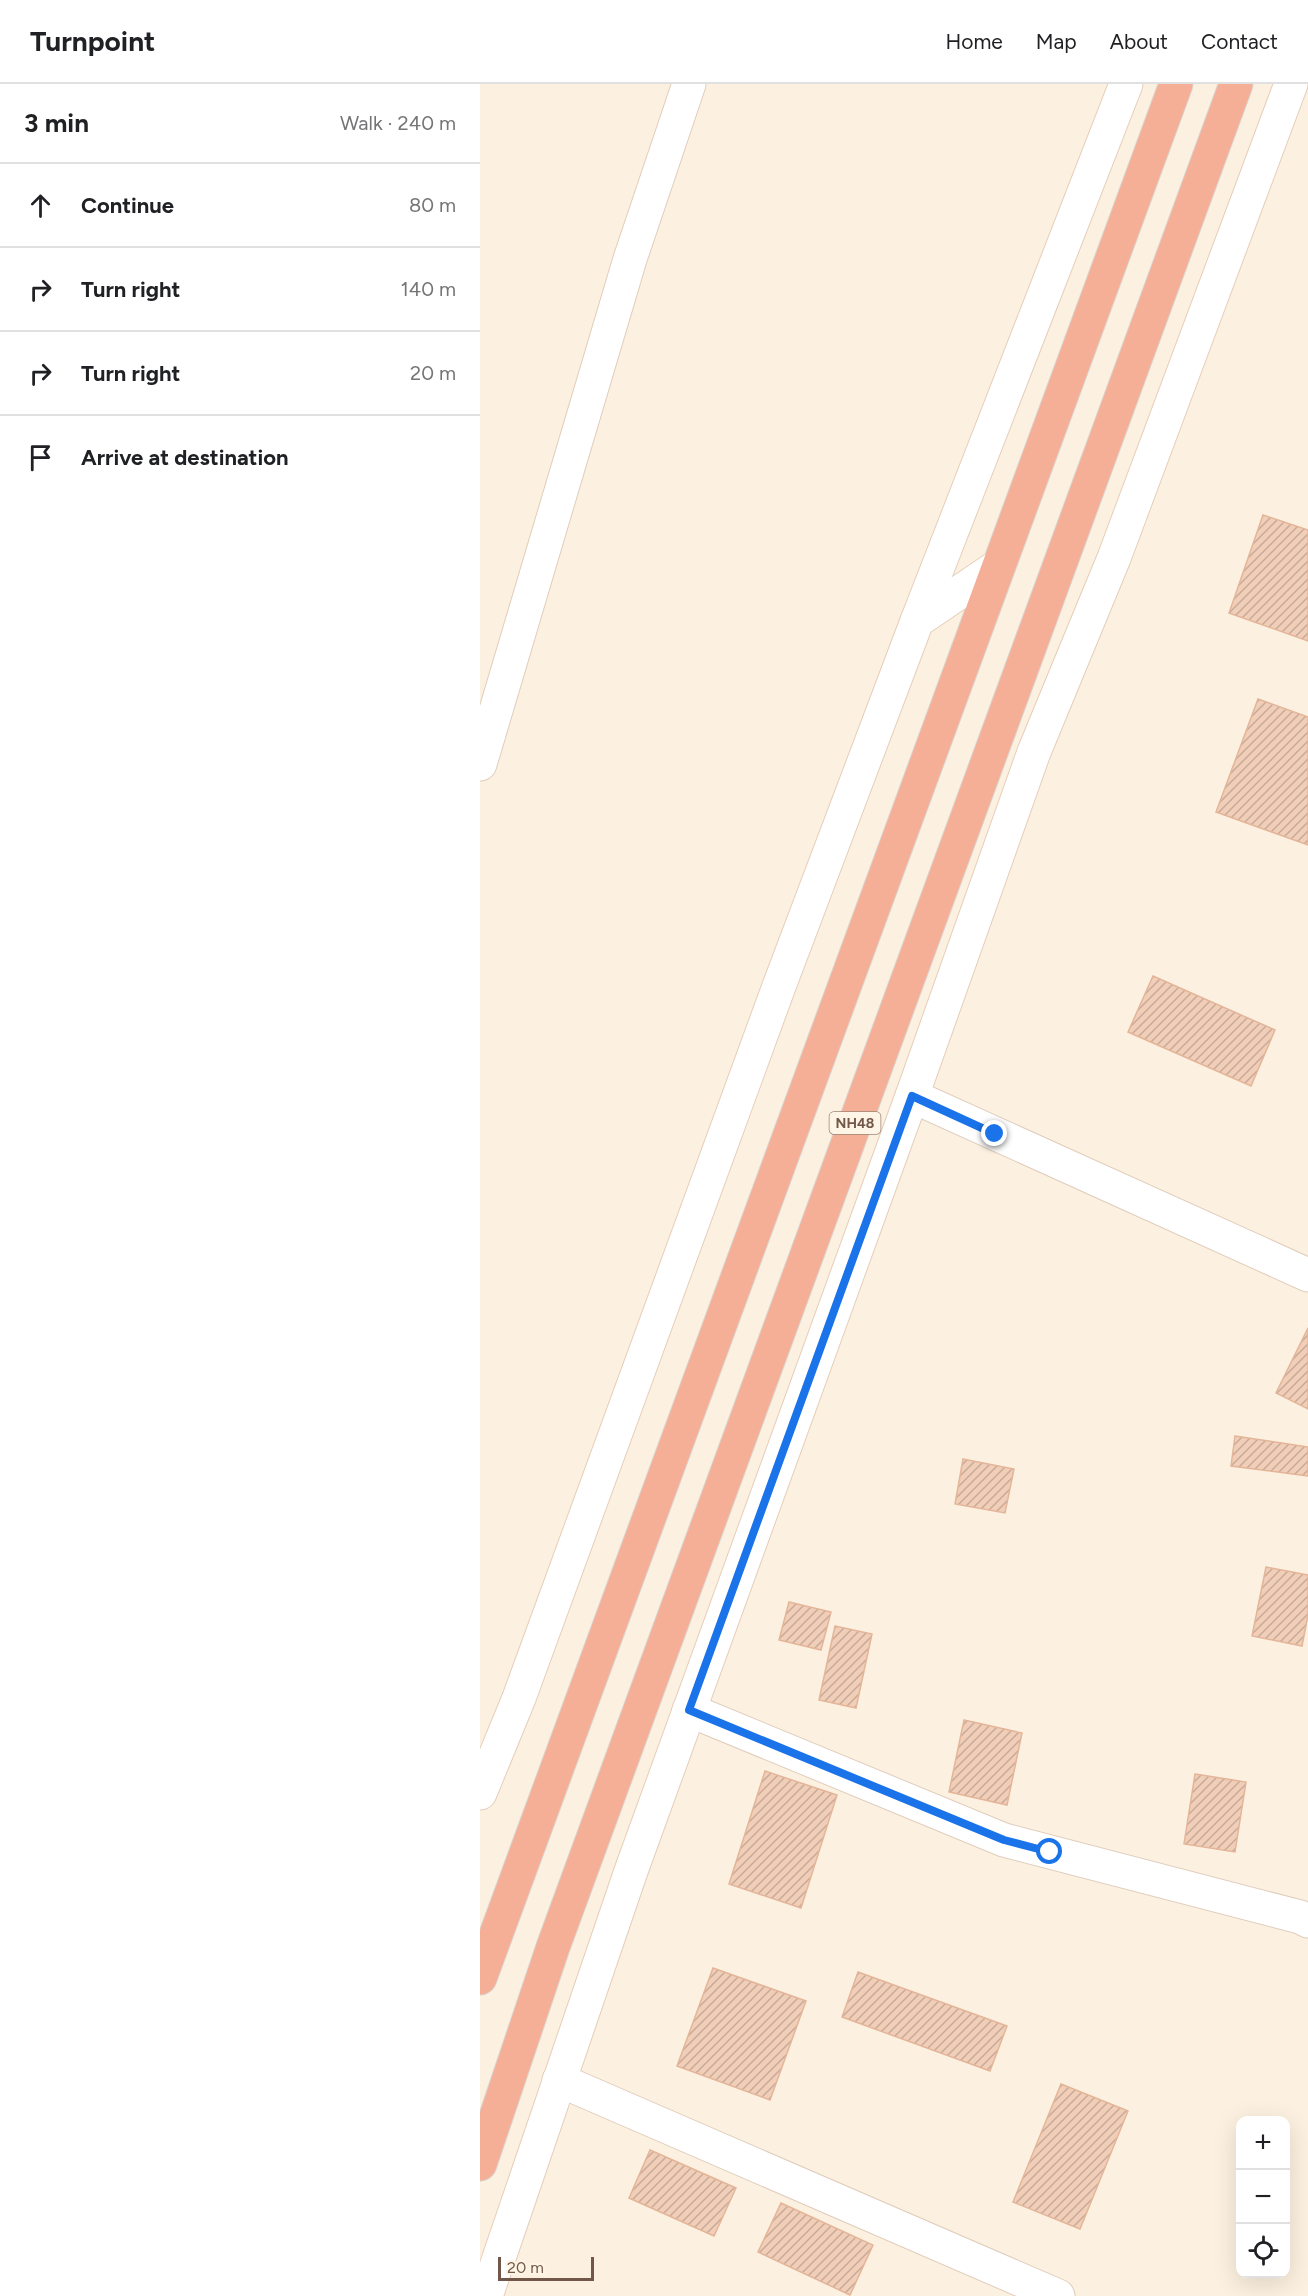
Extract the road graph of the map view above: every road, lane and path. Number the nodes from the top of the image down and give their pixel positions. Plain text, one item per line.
1 (689, 84) edge
2 (1126, 84) edge
3 (1176, 84) edge
4 (1236, 84) edge
5 (1291, 84) edge
6 (998, 566) junction
7 (917, 621) junction
8 (480, 764) edge
9 (912, 1096) junction
10 (1308, 1275) edge
11 (689, 1710) junction
12 (480, 1793) edge
13 (1308, 1921) edge
14 (480, 1978) edge
15 (559, 2080) junction
16 (480, 2164) edge
17 (486, 2296) edge
18 (1058, 2296) edge

1 - 8 street
2 - 7 street
3 - 6 highway
4 - 16 highway, NH48
5 - 9 street
6 - 7 street
6 - 14 highway
7 - 12 street
9 - 10 street
9 - 11 street
11 - 13 street
11 - 15 street
15 - 17 street
15 - 18 street

